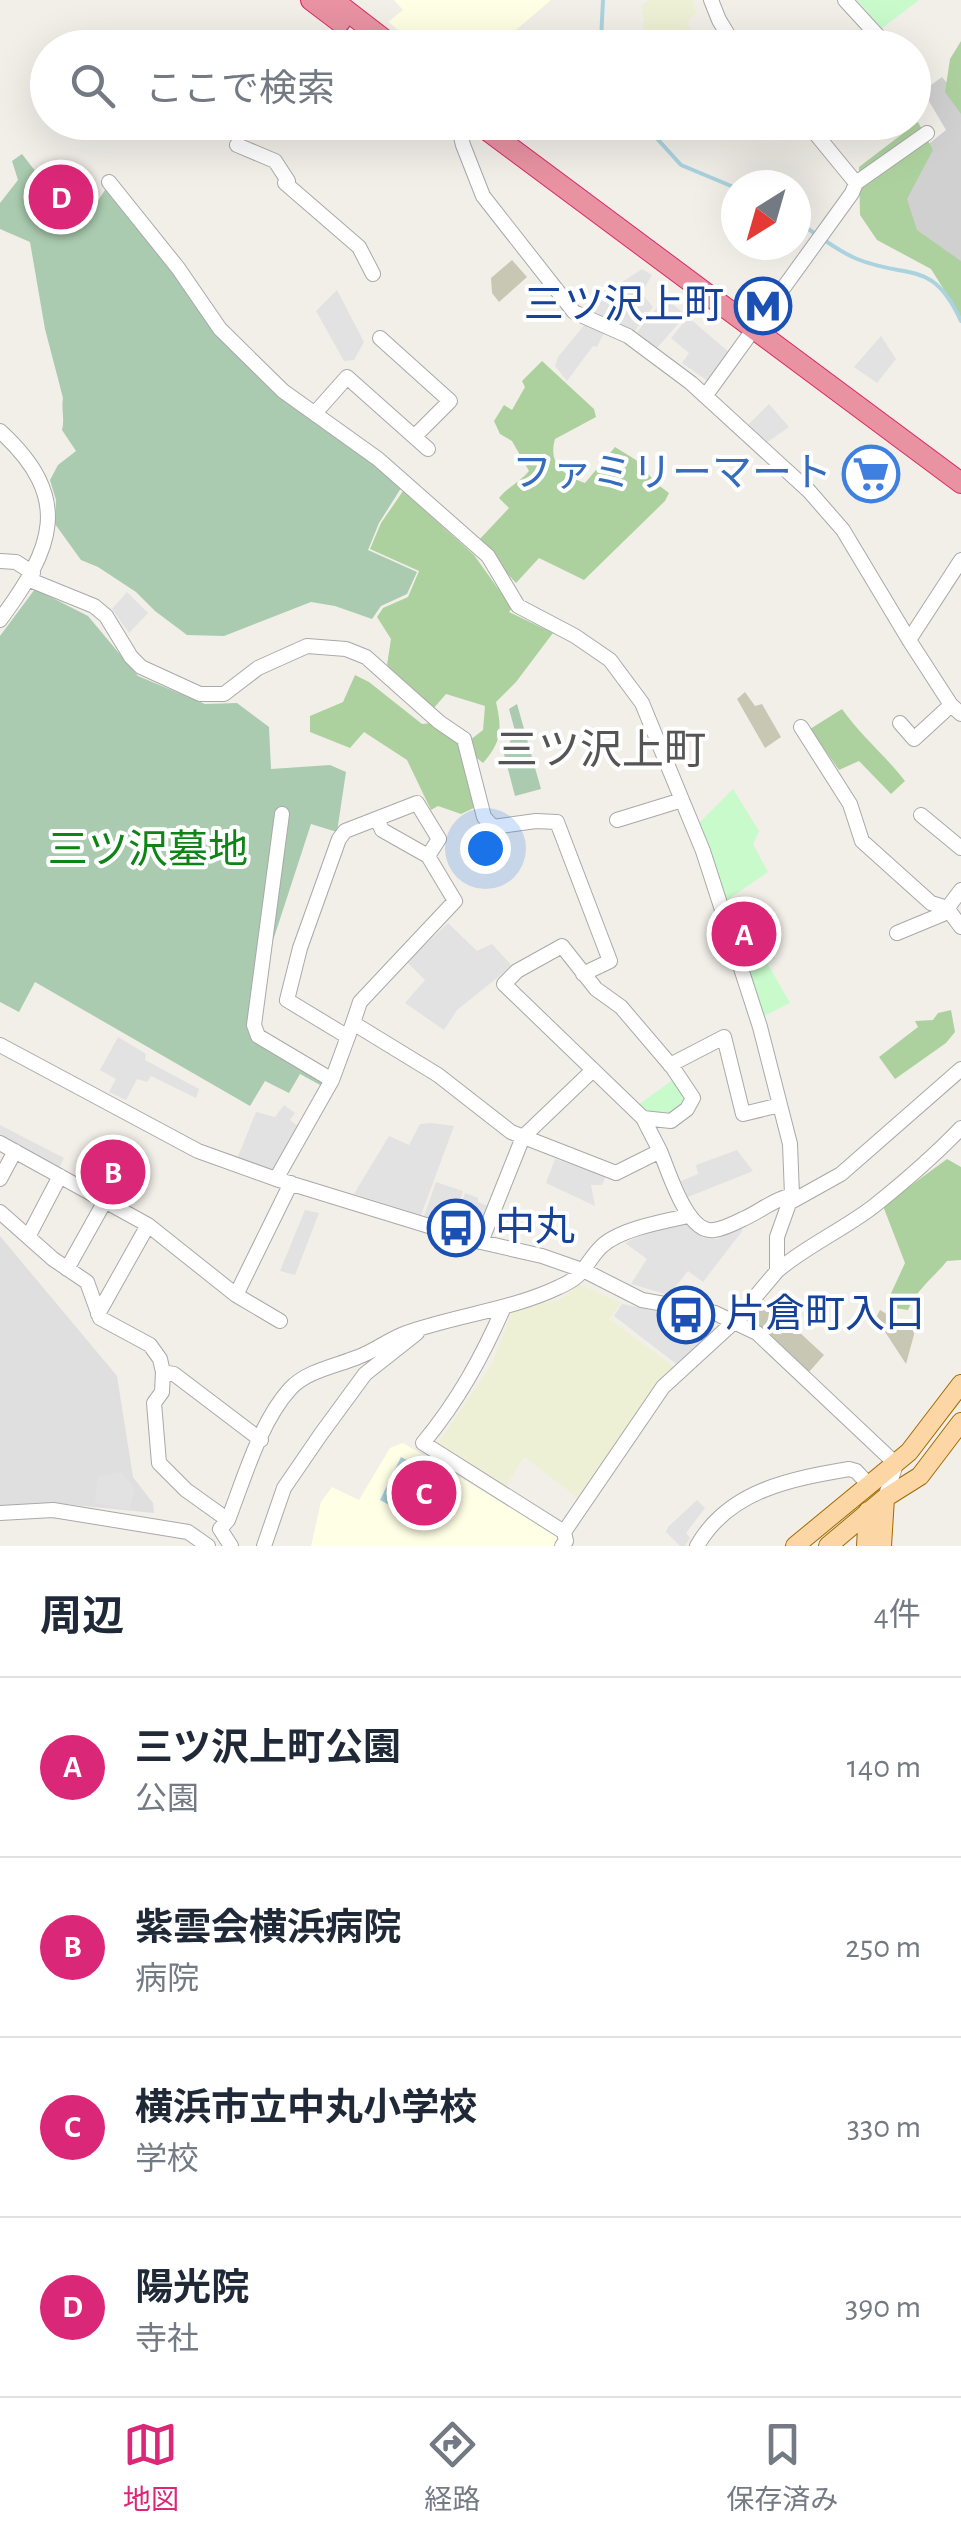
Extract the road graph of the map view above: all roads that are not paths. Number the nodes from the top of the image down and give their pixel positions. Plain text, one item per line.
1 (312, 0) edge
2 (332, 0) edge
3 (711, 0) edge
4 (845, 0) edge
5 (351, 30) edge
6 (371, 30) edge
7 (725, 30) edge
8 (872, 30) edge
9 (462, 140) edge
10 (501, 140) edge
11 (517, 140) edge
12 (821, 140) edge
13 (918, 140) edge
14 (237, 145) dead end
15 (109, 182) dead end
16 (856, 182) junction
17 (374, 274) dead end
18 (756, 324) junction
19 (380, 338) dead end
20 (706, 396) junction
21 (316, 412) junction
22 (0, 431) edge
23 (415, 436) junction
24 (428, 448) dead end
25 (961, 467) edge
26 (961, 483) edge
27 (961, 560) edge
28 (0, 561) edge
29 (32, 576) junction
30 (0, 620) edge
31 (909, 640) junction
32 (956, 709) edge
33 (900, 723) dead end
34 (801, 727) dead end
35 (682, 800) junction
36 (282, 814) dead end
37 (921, 816) dead end
38 (377, 819) junction
39 (618, 820) dead end
40 (961, 848) edge
41 (428, 856) junction
42 (961, 890) edge
43 (947, 908) junction
44 (961, 927) edge
45 (897, 933) dead end
46 (584, 974) junction
47 (350, 1030) junction
48 (0, 1044) edge
49 (670, 1065) junction
50 (961, 1069) edge
51 (593, 1070) junction
52 (332, 1080) junction
53 (780, 1105) junction
54 (643, 1118) junction
55 (961, 1128) edge
56 (523, 1137) junction
57 (0, 1142) edge
58 (14, 1151) junction
59 (660, 1151) junction
60 (60, 1176) junction
61 (0, 1179) edge
62 (284, 1181) junction
63 (790, 1199) junction
64 (105, 1201) junction
65 (0, 1212) edge
66 (688, 1216) junction
67 (148, 1225) junction
68 (28, 1237) junction
69 (481, 1242) junction
70 (68, 1269) junction
71 (585, 1271) junction
72 (776, 1271) junction
73 (236, 1295) junction
74 (504, 1306) junction
75 (98, 1314) junction
76 (280, 1321) dead end
77 (735, 1321) junction
78 (421, 1329) junction
79 (164, 1372) junction
80 (961, 1384) edge
81 (961, 1422) edge
82 (260, 1440) junction
83 (896, 1464) junction
84 (869, 1485) junction
85 (885, 1498) junction
86 (0, 1513) edge
87 (868, 1514) junction
88 (228, 1520) junction
89 (563, 1539) edge
90 (836, 1543) edge
91 (208, 1546) edge
92 (232, 1546) edge
93 (264, 1546) edge
94 (697, 1546) edge
95 (795, 1546) edge
96 (866, 1546) edge
97 (882, 1546) edge

1 - 5 highway
2 - 6 highway
3 - 7 street
4 - 8 street
9 - 20 street
10 - 18 highway
11 - 18 highway
12 - 16 street
13 - 16 street
14 - 17 street
15 - 21 street
16 - 18 street
18 - 20 street
18 - 25 highway
18 - 26 highway
19 - 23 street
20 - 31 street
21 - 23 street
21 - 35 street
22 - 29 street
23 - 24 street
27 - 31 street
28 - 29 street
29 - 30 street
29 - 46 street
31 - 32 street
32 - 33 street
34 - 43 street
35 - 39 street
35 - 53 street
36 - 52 street
37 - 40 street
38 - 41 street
38 - 41 street
38 - 47 street
41 - 47 street
42 - 43 street
43 - 44 street
43 - 45 street
46 - 49 street
46 - 51 street
47 - 52 street
47 - 56 street
48 - 62 street
49 - 53 street
49 - 54 street
50 - 63 street
51 - 54 street
51 - 56 street
52 - 62 street
53 - 63 street
54 - 59 street
55 - 72 street
56 - 59 street
56 - 69 street
57 - 58 street
58 - 60 street
58 - 61 street
59 - 66 street
60 - 64 street
60 - 68 street
62 - 69 street
62 - 73 street
63 - 66 street
63 - 72 street
64 - 67 street
64 - 70 street
65 - 68 street
66 - 71 street
67 - 73 street
67 - 75 street
68 - 70 street
69 - 71 street
70 - 75 street
71 - 74 street
71 - 77 street
72 - 77 street
73 - 76 street
74 - 78 street
74 - 89 street
75 - 79 street
77 - 83 street
77 - 89 street
78 - 82 street
78 - 93 street
79 - 82 street
79 - 88 street
80 - 83 main road
81 - 85 main road
82 - 88 street
83 - 84 main road
83 - 85 street
84 - 87 main road
84 - 94 street
84 - 95 main road
85 - 87 main road
85 - 97 main road
86 - 91 street
87 - 90 main road
87 - 96 main road
88 - 92 street

